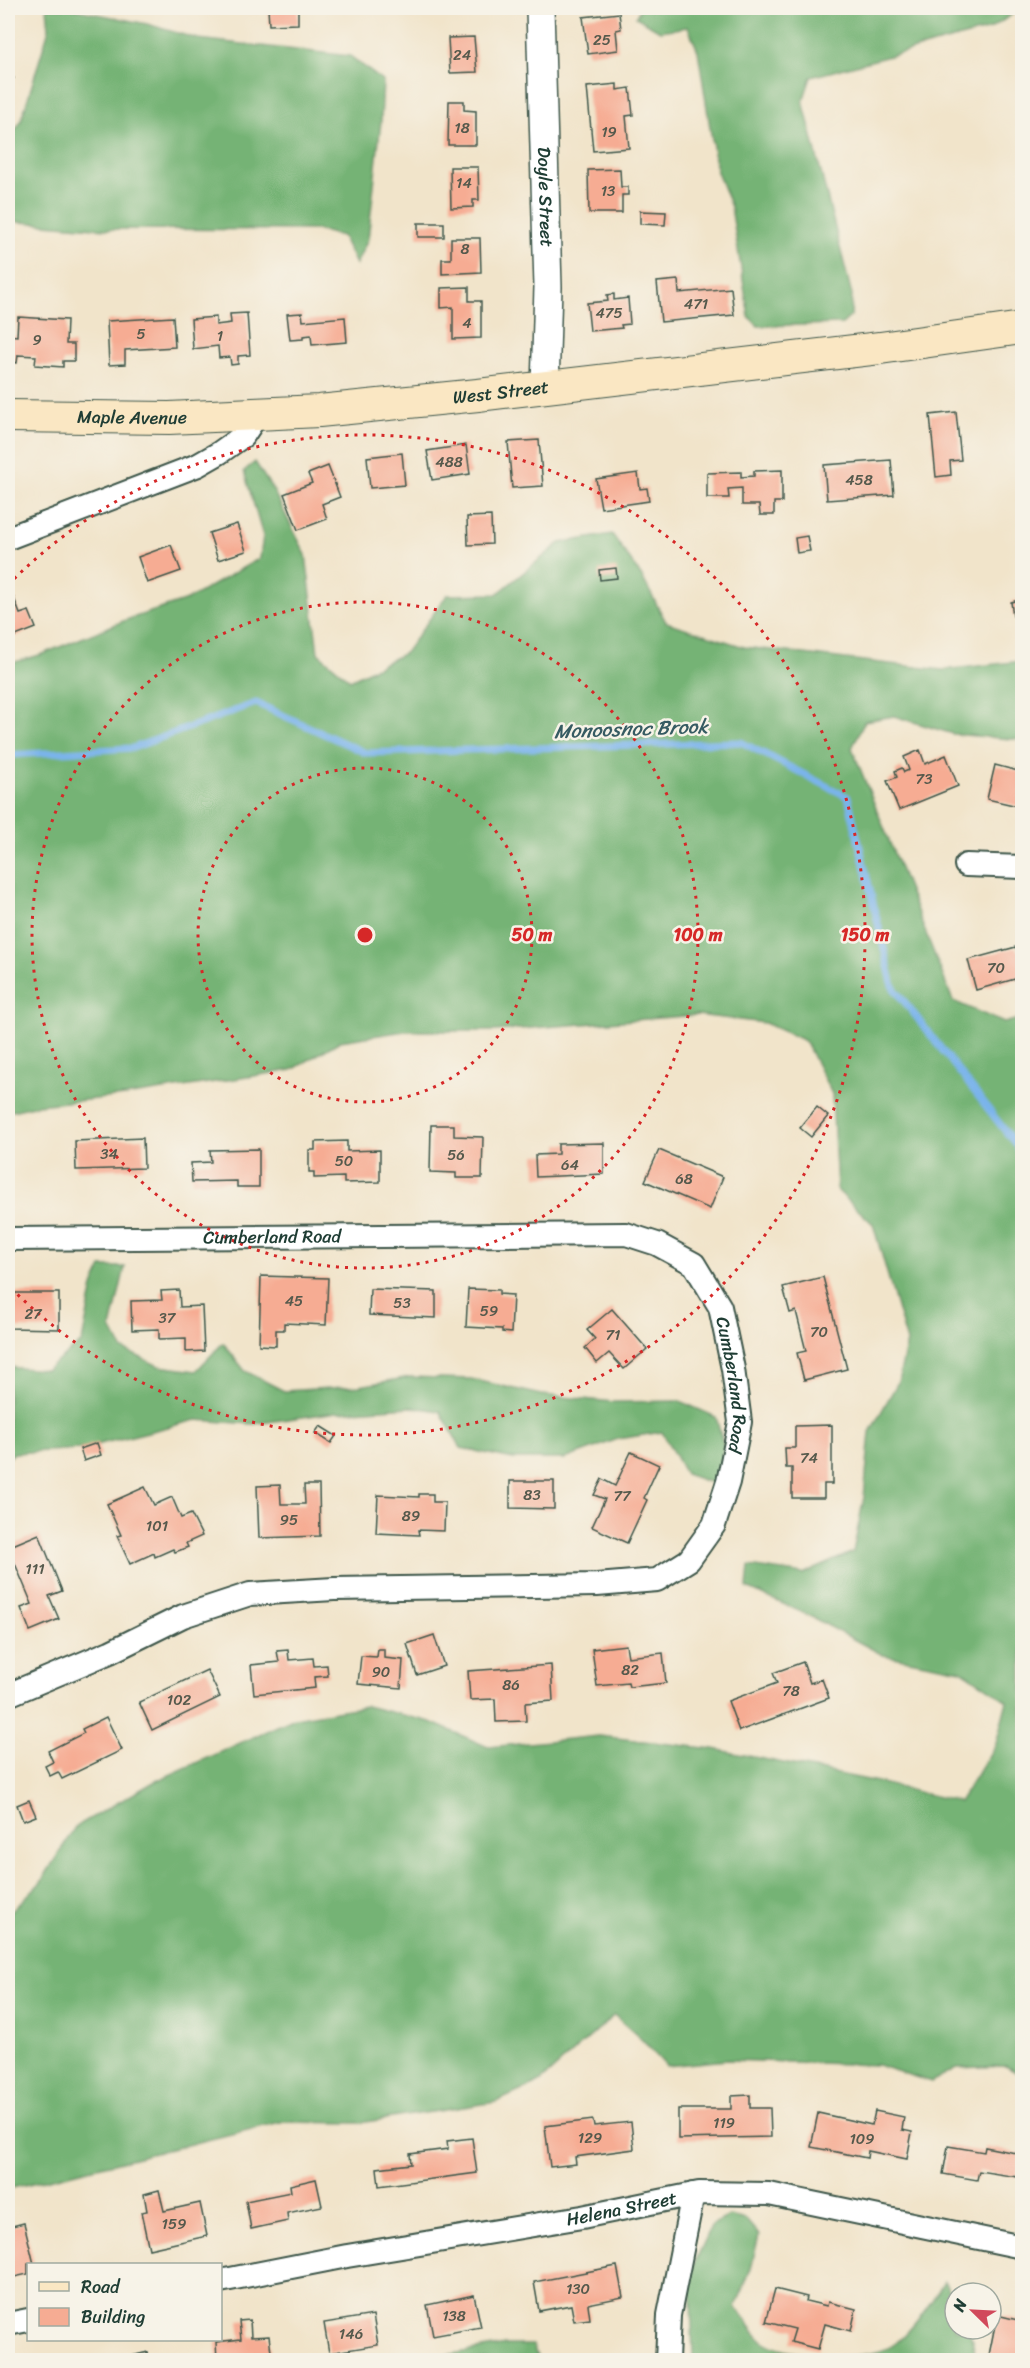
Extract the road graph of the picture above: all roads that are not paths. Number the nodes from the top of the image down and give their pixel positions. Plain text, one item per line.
1 (540, 8) edge
2 (1023, 328) edge
3 (545, 387) junction
4 (257, 415) junction
5 (8, 416) edge
6 (8, 538) edge
7 (966, 865) dead end
8 (1023, 867) edge
9 (8, 1239) edge
10 (8, 1695) edge
11 (693, 2194) junction
12 (1023, 2247) edge
13 (222, 2281) edge
14 (27, 2320) edge
15 (8, 2324) edge
16 (667, 2361) edge

1 - 3 street, Doyle Street
2 - 3 main road, West Street
3 - 4 main road, West Street
4 - 5 main road, Maple Avenue
4 - 6 street
7 - 8 street
9 - 10 street, Cumberland Road
11 - 12 street, Helena Street
11 - 13 street, Helena Street
11 - 16 street
14 - 15 street

